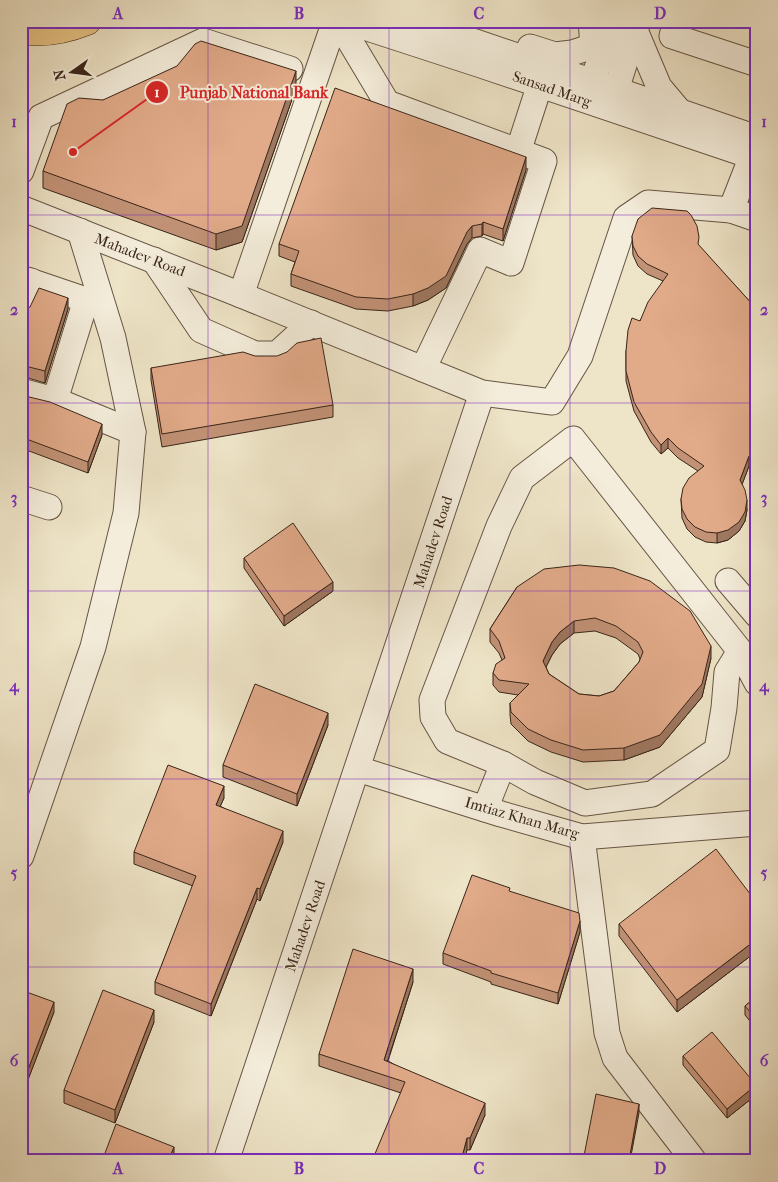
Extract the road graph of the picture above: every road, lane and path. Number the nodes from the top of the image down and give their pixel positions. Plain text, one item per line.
1 (87, 21) edge
2 (336, 21) edge
3 (346, 21) edge
4 (414, 21) edge
5 (452, 21) edge
6 (591, 21) edge
7 (676, 21) edge
8 (629, 24) edge
9 (23, 32) edge
10 (757, 64) edge
11 (294, 71) edge
12 (540, 84) junction
13 (616, 90) junction
14 (592, 92) junction
15 (680, 112) junction
16 (755, 151) edge
17 (518, 152) junction
18 (21, 171) edge
19 (21, 208) edge
20 (731, 210) junction
21 (757, 219) edge
22 (80, 231) junction
23 (154, 260) junction
24 (26, 279) edge
25 (241, 294) junction
26 (21, 307) edge
27 (311, 323) junction
28 (424, 369) junction
29 (21, 391) edge
30 (482, 393) junction
31 (56, 400) junction
32 (133, 432) junction
33 (21, 498) edge
34 (49, 507) dead end
35 (728, 581) dead end
36 (757, 615) edge
37 (740, 651) junction
38 (757, 683) edge
39 (503, 764) junction
40 (358, 769) junction
41 (485, 809) junction
42 (754, 821) edge
43 (582, 836) junction
44 (21, 856) edge
45 (226, 1161) edge
46 (694, 1161) edge

1 - 9 main road
2 - 17 street
2 - 25 street
3 - 12 street, Sansad Marg
4 - 14 street, Sansad Marg
5 - 6 street
7 - 10 street
8 - 13 street
8 - 14 street
8 - 15 street
11 - 18 street
12 - 14 street, Sansad Marg
12 - 17 street
13 - 14 street, Sansad Marg
13 - 15 street, Sansad Marg
14 - 16 street, Sansad Marg
15 - 16 street, Sansad Marg
16 - 20 street
17 - 28 street
19 - 22 street, Mahadev Road
20 - 21 street
20 - 30 street
22 - 23 street, Mahadev Road
22 - 32 street
23 - 25 street, Mahadev Road
23 - 27 street
24 - 26 street
24 - 31 street
25 - 27 street, Mahadev Road
27 - 28 street, Mahadev Road
28 - 30 street, Mahadev Road
29 - 31 street
30 - 40 street, Mahadev Road
31 - 32 street
32 - 44 street
33 - 34 street
35 - 36 street
37 - 38 street
37 - 39 street
37 - 39 street
39 - 41 street
40 - 41 street, Imtiaz Khan Marg
40 - 45 street, Mahadev Road
41 - 43 street, Imtiaz Khan Marg
42 - 43 street, Imtiaz Khan Marg
43 - 46 street

